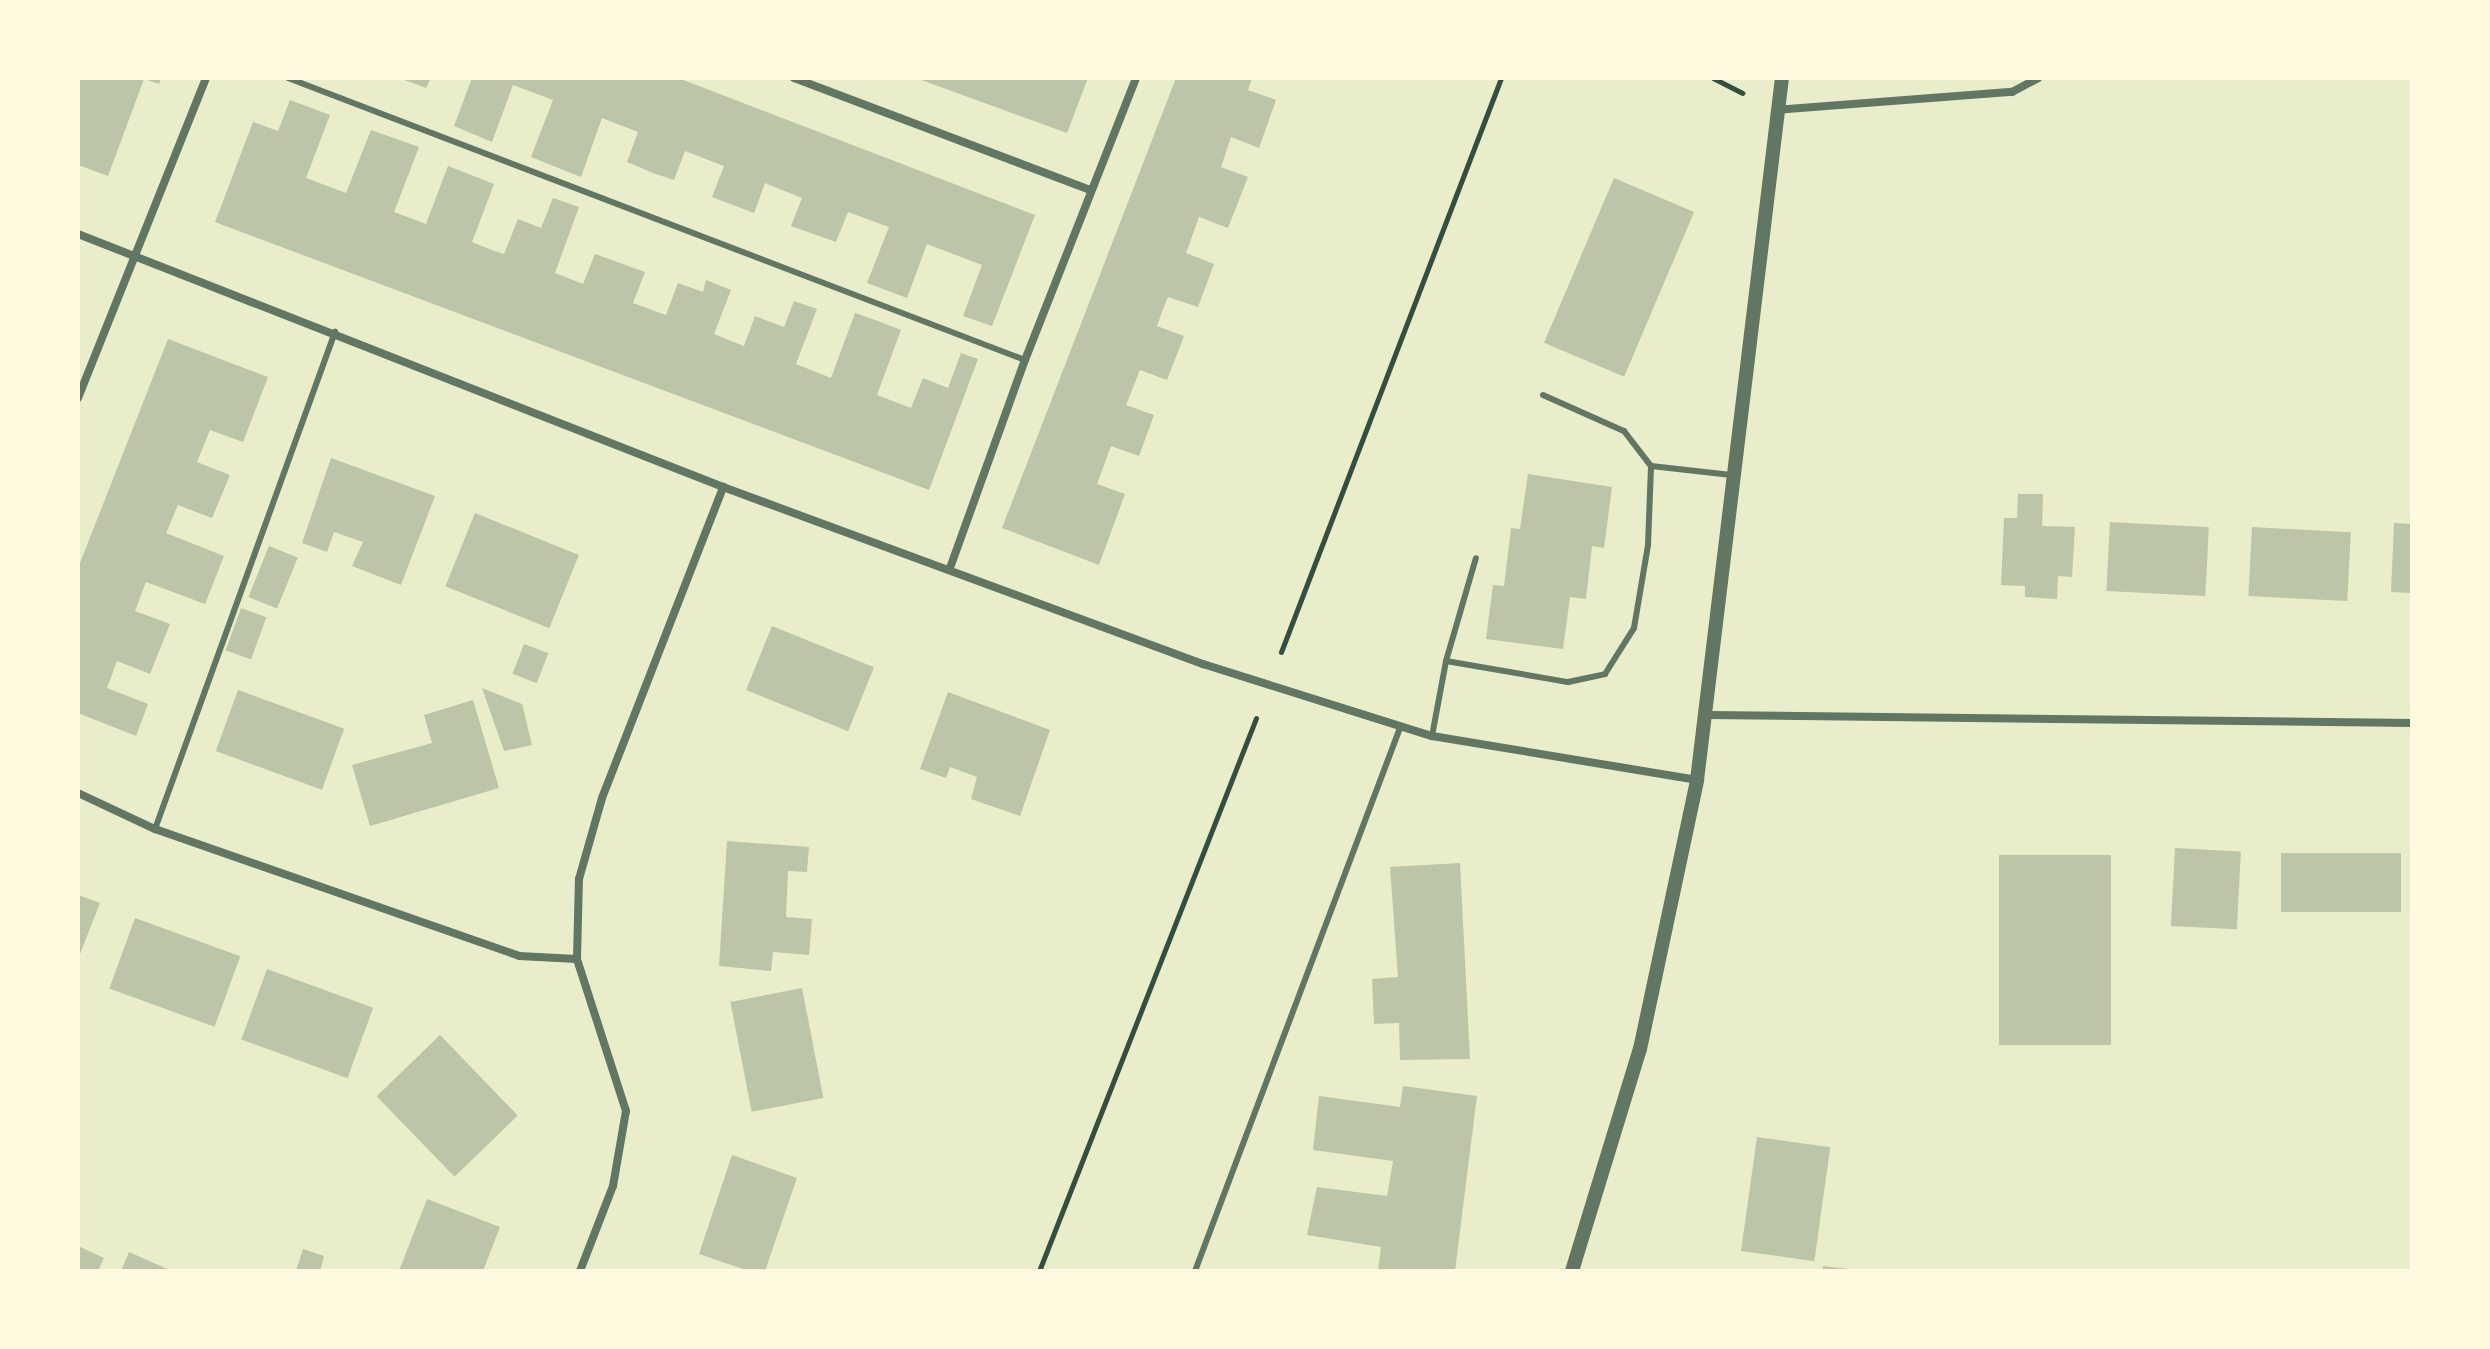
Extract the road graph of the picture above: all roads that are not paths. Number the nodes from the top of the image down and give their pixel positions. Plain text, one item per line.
1 (206, 78) edge
2 (288, 78) edge
3 (794, 78) edge
4 (1136, 78) edge
5 (1782, 78) edge
6 (2038, 78) edge
7 (1775, 110) junction
8 (1090, 190) junction
9 (78, 234) edge
10 (135, 256) junction
11 (335, 332) junction
12 (1025, 360) junction
13 (1543, 395) dead end
14 (78, 398) edge
15 (1651, 466) junction
16 (1736, 476) junction
17 (723, 487) junction
18 (1476, 558) dead end
19 (950, 568) junction
20 (1446, 661) junction
21 (1707, 715) junction
22 (2412, 723) edge
23 (1400, 728) junction
24 (1432, 736) junction
25 (1697, 780) junction
26 (78, 793) edge
27 (155, 829) junction
28 (577, 959) junction
29 (580, 1271) edge
30 (1195, 1271) edge
31 (1572, 1271) edge

1 - 10 street
2 - 12 lane
3 - 8 street
4 - 8 street
5 - 7 street
6 - 7 street
7 - 16 street
8 - 12 street
9 - 10 street
10 - 11 street
10 - 14 street
11 - 17 street
11 - 27 lane
12 - 19 street
13 - 15 lane
15 - 16 lane
15 - 20 lane
16 - 21 street
17 - 19 street
17 - 28 street
18 - 20 lane
19 - 23 street
20 - 24 lane
21 - 22 street
21 - 25 street
23 - 24 street
23 - 30 lane
24 - 25 street
25 - 31 street
26 - 27 street
27 - 28 street
28 - 29 street

